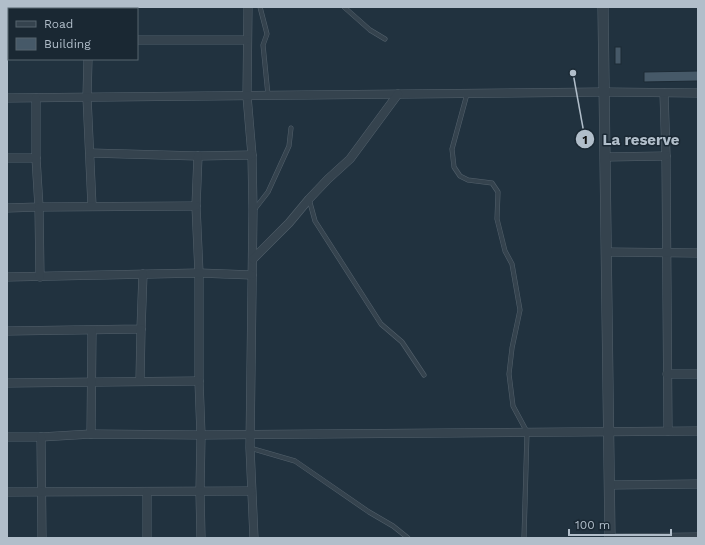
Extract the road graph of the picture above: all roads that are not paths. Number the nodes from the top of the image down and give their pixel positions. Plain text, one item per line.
1 (248, 7) edge
2 (260, 7) edge
3 (344, 7) edge
4 (603, 7) edge
5 (385, 39) dead end
6 (138, 40) edge
7 (247, 40) junction
8 (88, 60) edge
9 (604, 92) junction
10 (664, 92) junction
11 (467, 93) junction
12 (698, 93) edge
13 (398, 94) junction
14 (247, 96) junction
15 (268, 96) junction
16 (87, 97) junction
17 (7, 98) edge
18 (36, 98) junction
19 (291, 128) dead end
20 (90, 153) junction
21 (198, 156) junction
22 (252, 156) junction
23 (666, 156) junction
24 (605, 157) junction
25 (7, 158) edge
26 (36, 158) junction
27 (309, 199) junction
28 (92, 206) junction
29 (196, 206) junction
30 (39, 207) junction
31 (7, 208) edge
32 (254, 210) junction
33 (606, 252) junction
34 (667, 253) junction
35 (698, 253) edge
36 (253, 259) junction
37 (199, 273) junction
38 (143, 274) junction
39 (252, 275) junction
40 (7, 277) edge
41 (40, 277) junction
42 (141, 329) junction
43 (7, 331) edge
44 (92, 331) junction
45 (667, 374) junction
46 (698, 374) edge
47 (424, 375) dead end
48 (140, 381) junction
49 (199, 381) junction
50 (92, 382) junction
51 (7, 383) edge
52 (698, 431) edge
53 (527, 432) junction
54 (609, 432) junction
55 (668, 432) junction
56 (91, 434) junction
57 (251, 434) junction
58 (201, 435) junction
59 (7, 437) edge
60 (41, 437) junction
61 (250, 448) junction
62 (698, 484) edge
63 (609, 485) junction
64 (251, 491) junction
65 (7, 492) edge
66 (42, 492) junction
67 (147, 492) junction
68 (200, 492) junction
69 (42, 538) edge
70 (147, 538) edge
71 (201, 538) edge
72 (254, 538) edge
73 (408, 538) edge
74 (524, 538) edge
75 (610, 538) edge
76 (673, 538) edge
77 (698, 538) edge

1 - 7 street
2 - 15 lane
3 - 5 lane
4 - 9 street
6 - 7 street
7 - 14 street
8 - 16 street
9 - 10 street
9 - 11 street
9 - 24 street
10 - 12 street
10 - 23 street
11 - 13 street
11 - 53 lane
13 - 15 street
13 - 27 street
14 - 15 street
14 - 16 street
14 - 22 street
16 - 18 street
16 - 20 street
17 - 18 street
18 - 26 street
19 - 32 lane
20 - 21 street
20 - 28 street
21 - 22 street
21 - 29 street
22 - 32 street
23 - 24 street
23 - 34 street
24 - 33 street
25 - 26 street
26 - 30 street
27 - 36 street
27 - 47 lane
28 - 29 street
28 - 30 street
29 - 37 street
30 - 31 street
30 - 41 street
32 - 36 street
33 - 34 street
33 - 54 street
34 - 35 street
34 - 45 street
36 - 39 street
37 - 38 street
37 - 39 street
37 - 49 street
38 - 41 street
38 - 42 street
39 - 57 street
40 - 41 street
42 - 44 street
42 - 48 street
43 - 44 street
44 - 50 street
45 - 46 street
45 - 55 street
48 - 49 street
48 - 50 street
49 - 58 street
50 - 51 street
50 - 56 street
52 - 55 street
53 - 54 street
53 - 57 street
53 - 74 lane
54 - 55 street
54 - 63 street
56 - 58 street
56 - 60 street
57 - 58 street
57 - 61 street
58 - 68 street
59 - 60 street
60 - 66 street
61 - 64 street
61 - 73 lane
62 - 63 street
63 - 75 street
64 - 68 street
64 - 72 street
65 - 66 street
66 - 67 street
66 - 69 street
67 - 68 street
67 - 70 street
68 - 71 street
75 - 76 street
76 - 77 street

